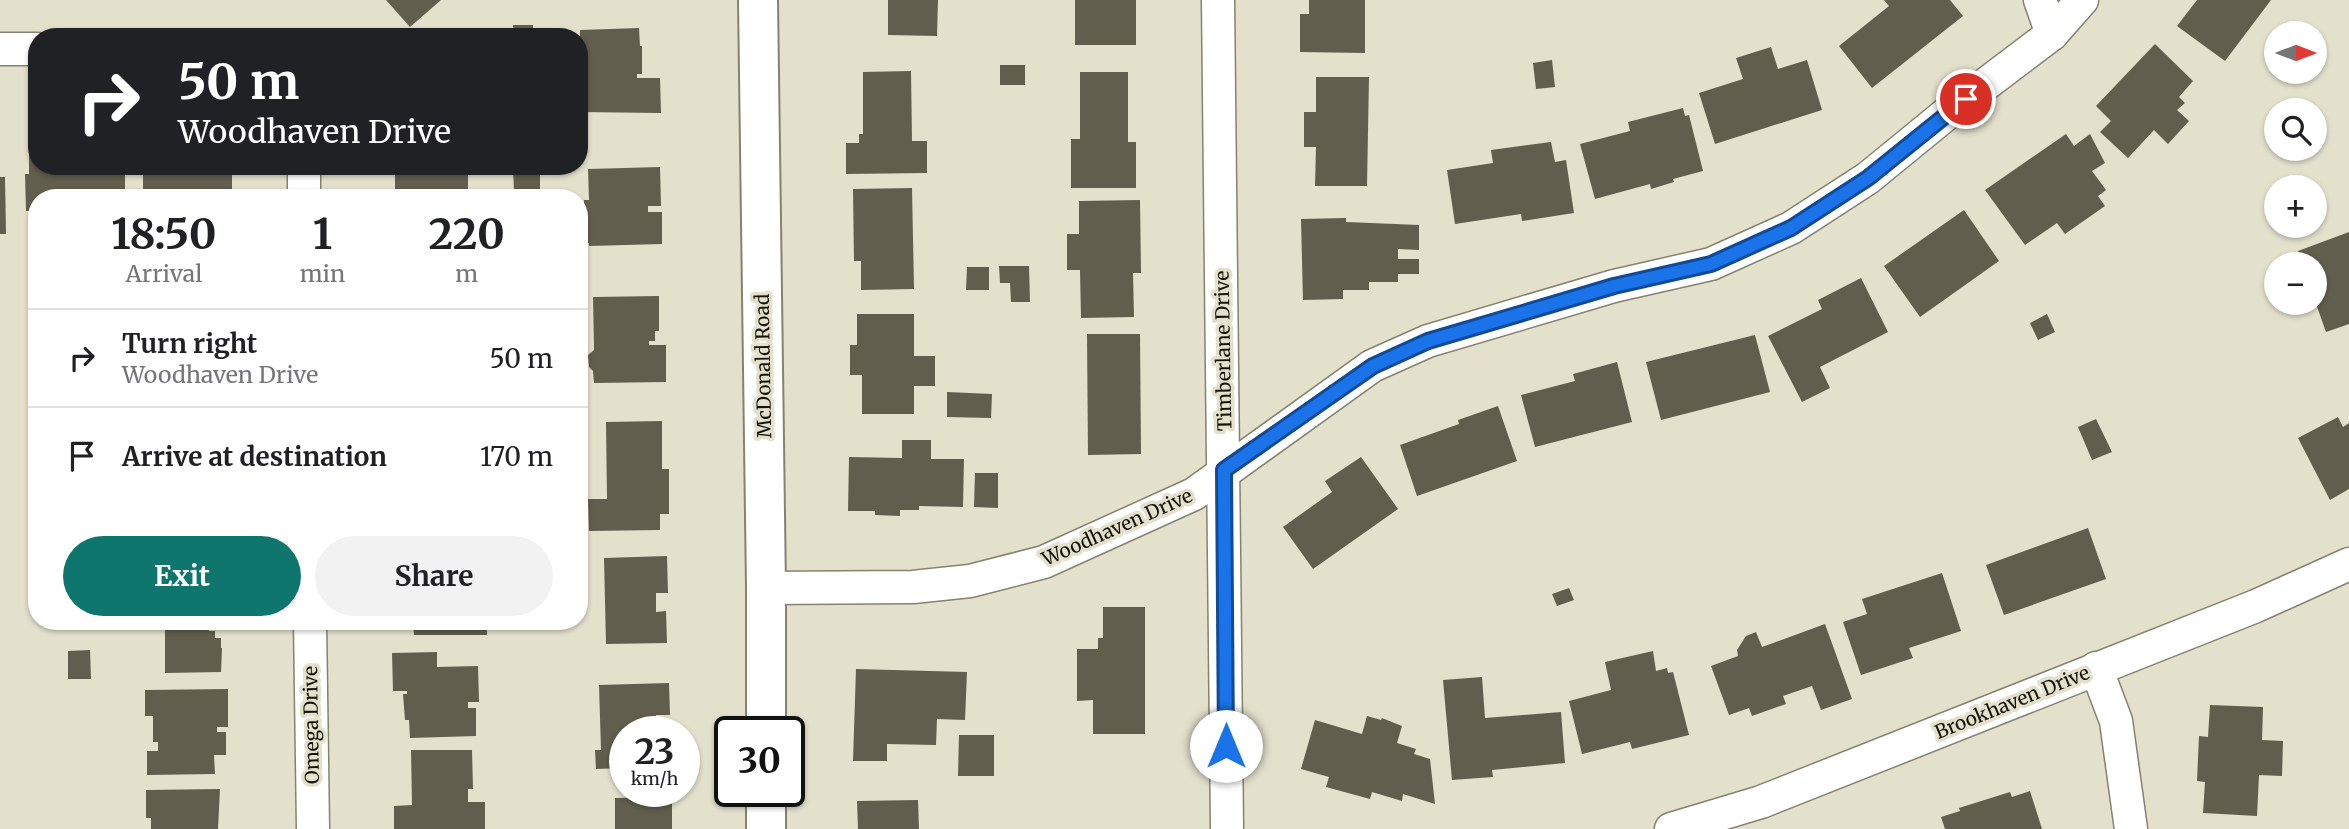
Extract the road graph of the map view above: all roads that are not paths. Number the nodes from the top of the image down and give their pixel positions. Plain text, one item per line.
1 (758, 0) edge
2 (1218, 0) edge
3 (2040, 0) edge
4 (2082, 0) edge
5 (2052, 34) junction
6 (0, 49) edge
7 (28, 49) edge
8 (1224, 470) junction
9 (2349, 564) edge
10 (766, 588) junction
11 (310, 630) edge
12 (2096, 668) junction
13 (766, 716) edge
14 (766, 807) edge
15 (313, 829) edge
16 (766, 829) edge
17 (1227, 829) edge
18 (1671, 829) edge
19 (2131, 829) edge

1 - 10 street, McDonald Road
2 - 8 street, Timberlane Drive
3 - 5 street
4 - 5 street, Woodhaven Drive
5 - 8 street, Woodhaven Drive
6 - 7 street
8 - 10 street, Woodhaven Drive
8 - 17 street, Timberlane Drive
9 - 12 street, Brookhaven Drive
10 - 13 street, McDonald Road
11 - 15 street, Omega Drive
12 - 18 street, Brookhaven Drive
12 - 19 street
14 - 16 street

